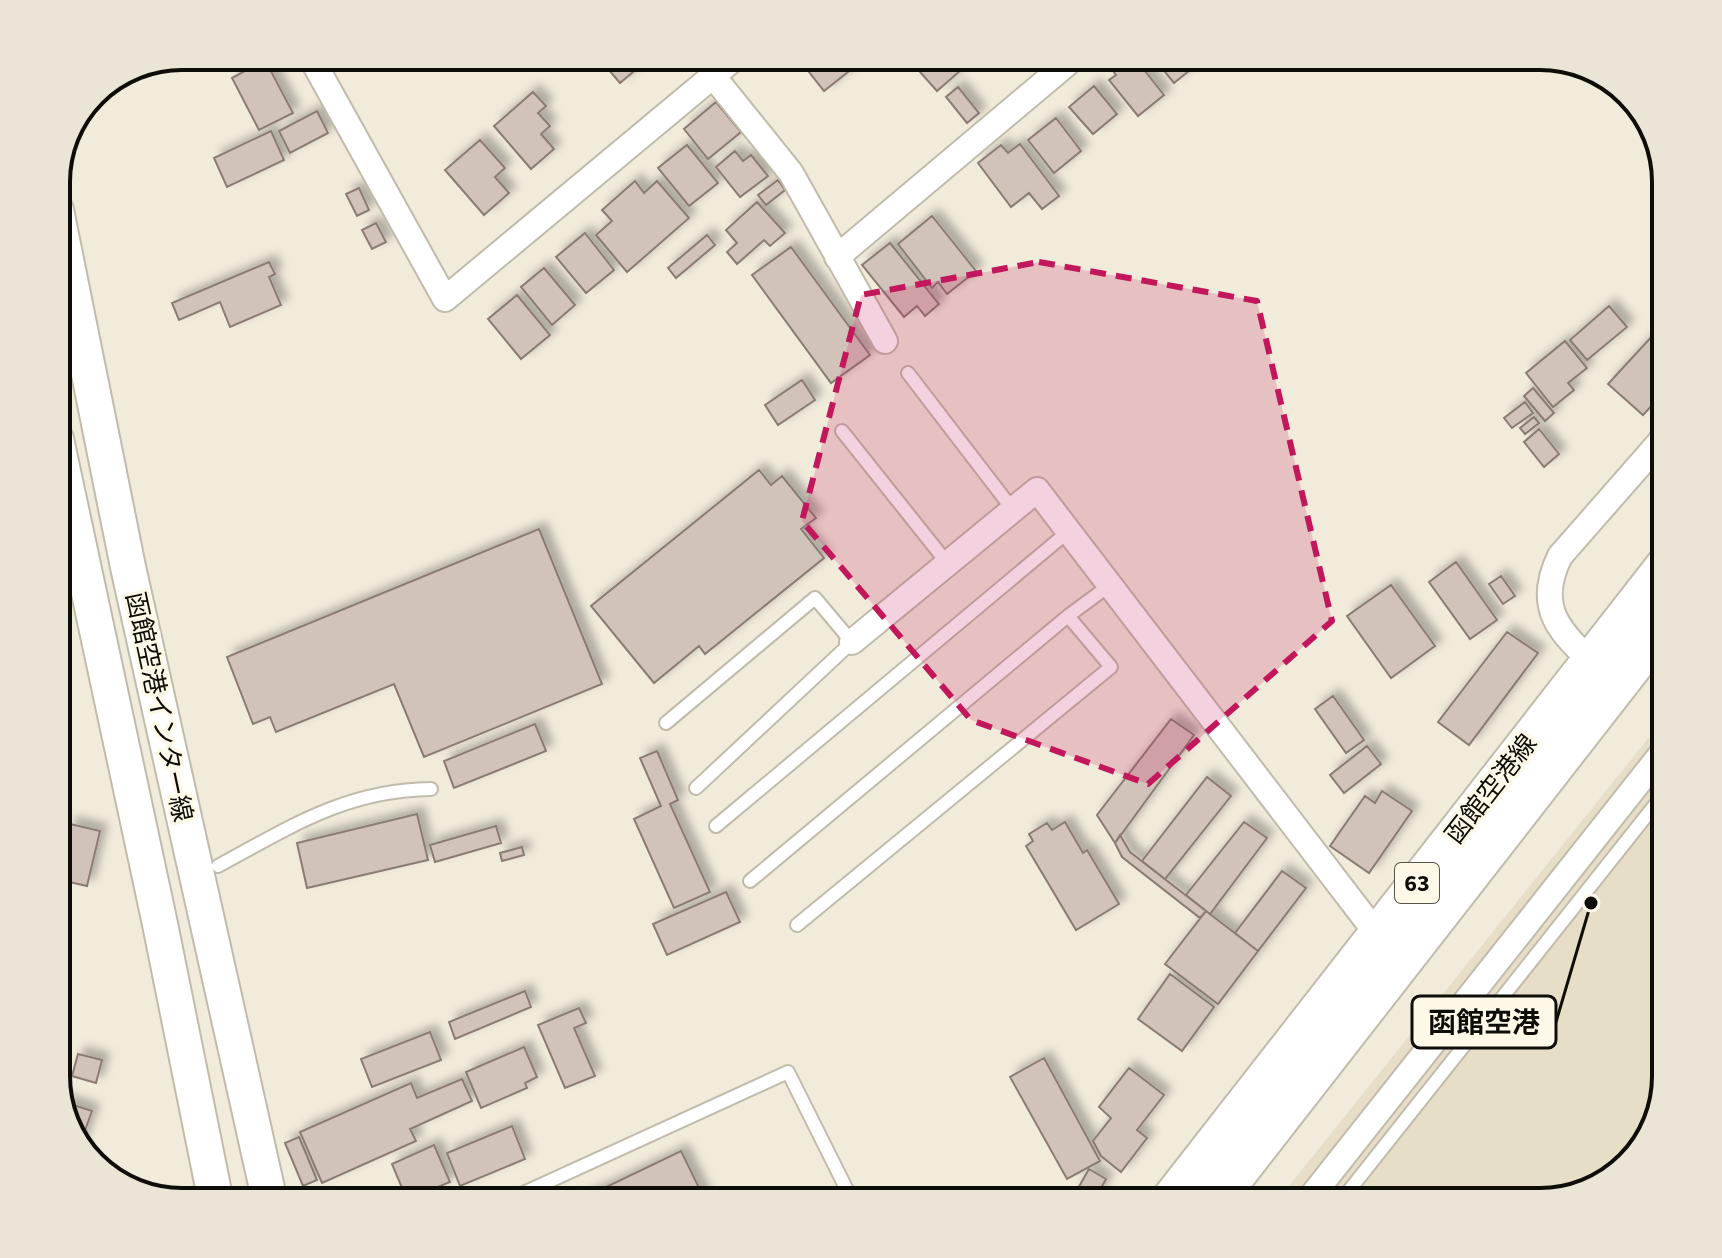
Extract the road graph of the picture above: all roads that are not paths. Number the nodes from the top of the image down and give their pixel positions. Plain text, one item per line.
1 (318, 70) edge
2 (720, 70) edge
3 (1059, 70) edge
4 (713, 76) junction
5 (837, 257) junction
6 (70, 279) edge
7 (885, 341) dead end
8 (908, 373) dead end
9 (842, 431) dead end
10 (1652, 451) edge
11 (70, 504) edge
12 (1013, 510) junction
13 (1069, 531) junction
14 (948, 564) junction
15 (1110, 585) junction
16 (1652, 589) edge
17 (1068, 616) junction
18 (1652, 634) edge
19 (852, 642) junction
20 (1604, 673) junction
21 (666, 723) dead end
22 (1652, 766) edge
23 (696, 788) dead end
24 (431, 789) dead end
25 (1652, 809) edge
26 (716, 826) dead end
27 (218, 866) dead end
28 (750, 881) dead end
29 (797, 925) dead end
30 (1377, 934) junction
31 (213, 1188) edge
32 (267, 1188) edge
33 (535, 1188) edge
34 (846, 1188) edge
35 (1180, 1188) edge
36 (1225, 1188) edge
37 (1318, 1188) edge
38 (1351, 1188) edge

1 - 4 street
2 - 4 street
3 - 5 street
4 - 5 street
5 - 7 street
6 - 32 main road, 函館空港インター線
8 - 12 lane
9 - 14 lane
10 - 20 street
11 - 31 main road, 函館空港インター線
12 - 13 street
12 - 14 street
13 - 15 street
13 - 26 lane
14 - 19 street
15 - 17 lane
15 - 30 street
16 - 20 main road, 函館空港線 / 63
17 - 28 lane
17 - 29 lane
18 - 20 main road, 函館空港線 / 63
19 - 21 lane
19 - 23 lane
20 - 30 main road, 函館空港線 / 63
20 - 36 main road, 函館空港線 / 63
22 - 37 street
24 - 27 lane
25 - 38 lane
30 - 35 main road, 函館空港線 / 63
33 - 34 lane

